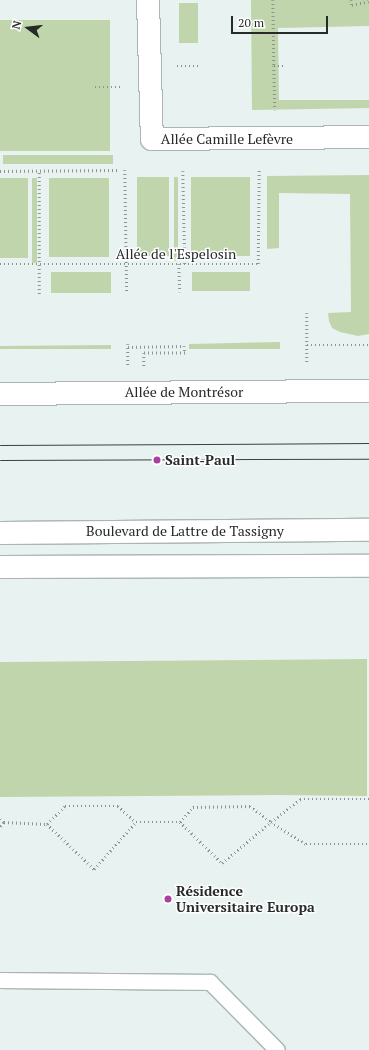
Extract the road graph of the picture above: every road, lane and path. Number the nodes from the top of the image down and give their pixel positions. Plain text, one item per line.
1 (148, 0) edge
2 (273, 0) edge
3 (351, 0) edge
4 (369, 1) edge
5 (175, 66) dead end
6 (198, 66) dead end
7 (274, 66) junction
8 (286, 66) dead end
9 (95, 87) dead end
10 (120, 87) dead end
11 (276, 113) dead end
12 (369, 137) edge
13 (120, 170) dead end
14 (125, 170) dead end
15 (259, 170) dead end
16 (0, 171) edge
17 (39, 171) junction
18 (183, 171) dead end
19 (0, 264) edge
20 (40, 264) junction
21 (126, 264) junction
22 (179, 264) junction
23 (185, 264) junction
24 (127, 292) dead end
25 (180, 292) dead end
26 (39, 294) dead end
27 (307, 313) dead end
28 (307, 345) junction
29 (369, 345) edge
30 (128, 366) dead end
31 (144, 366) dead end
32 (307, 366) dead end
33 (369, 391) edge
34 (0, 394) edge
35 (369, 530) edge
36 (0, 533) edge
37 (369, 566) edge
38 (0, 567) edge
39 (369, 799) edge
40 (0, 819) edge
41 (4, 822) junction
42 (136, 822) junction
43 (180, 822) junction
44 (271, 822) junction
45 (47, 824) junction
46 (0, 826) edge
47 (369, 844) edge
48 (0, 980) edge
49 (276, 1050) edge

1 - 12 street, Allée Camille Lefèvre
2 - 7 path
3 - 4 path
5 - 6 path
7 - 8 path
7 - 11 path
9 - 10 path
13 - 17 path
14 - 21 path
15 - 23 path, Allée de l'Espelosin
16 - 17 path
17 - 20 path
18 - 23 path
19 - 20 path, Allée de l'Espelosin
20 - 21 path, Allée de l'Espelosin
20 - 26 path
21 - 22 path, Allée de l'Espelosin
21 - 24 path
22 - 23 path, Allée de l'Espelosin
22 - 25 path
27 - 28 path
28 - 29 path
28 - 32 path
30 - 31 path
33 - 34 street, Allée de Montrésor
35 - 36 street, Boulevard de Lattre de Tassigny
37 - 38 street
39 - 44 path
40 - 41 path
41 - 45 path
41 - 46 path
42 - 43 path
42 - 45 path
42 - 45 path
43 - 44 path
43 - 44 path
44 - 47 path
48 - 49 lane

